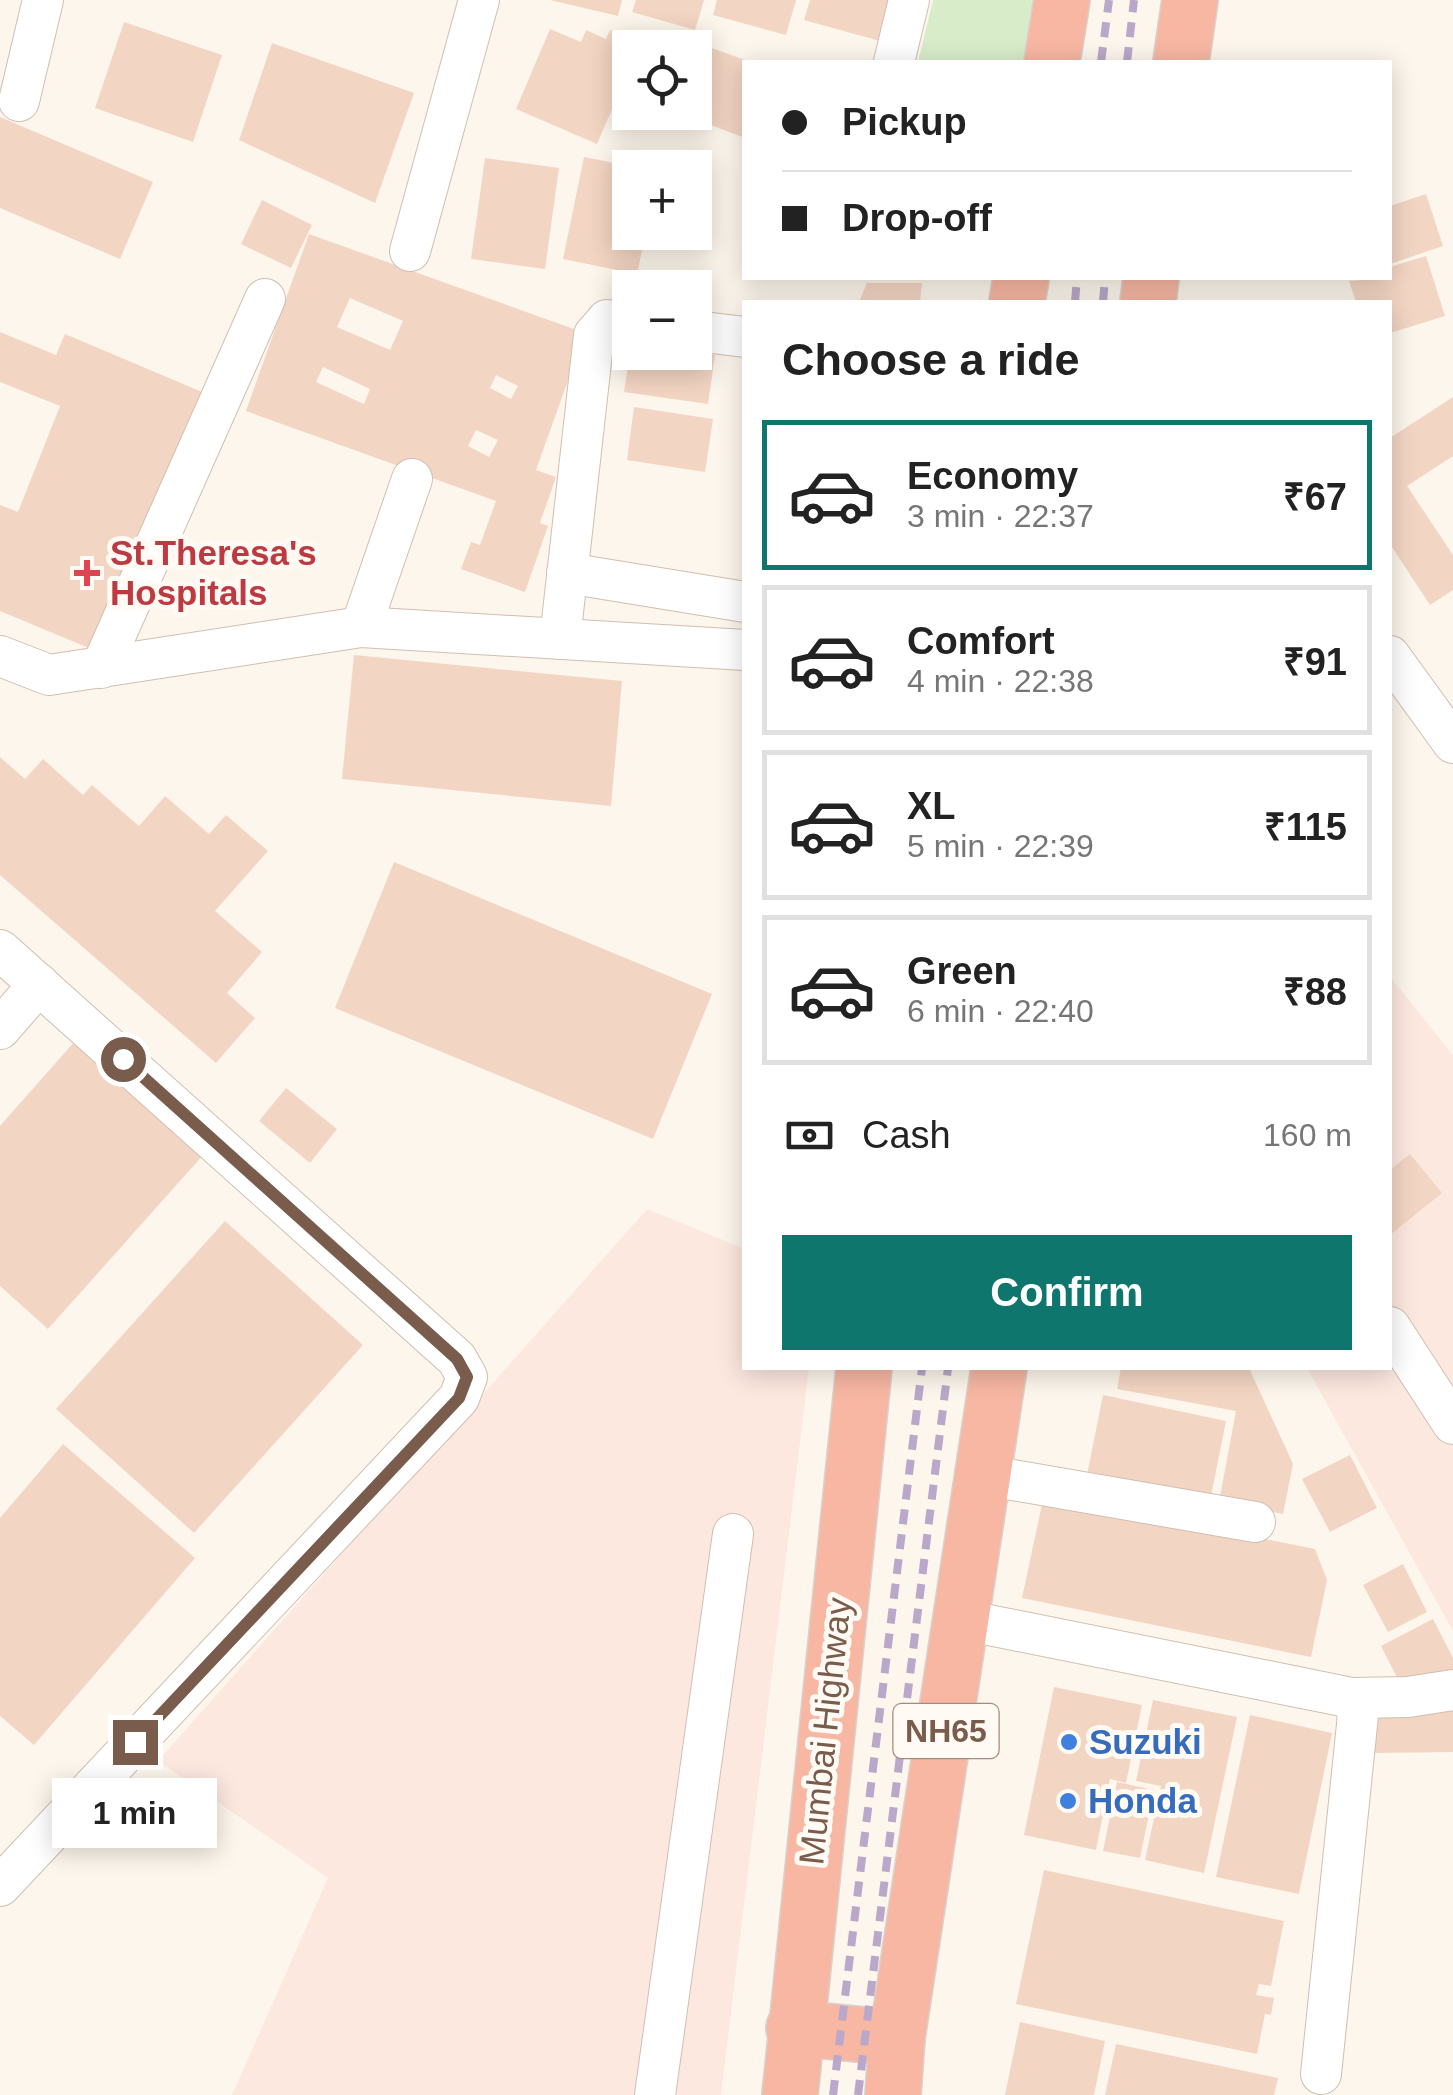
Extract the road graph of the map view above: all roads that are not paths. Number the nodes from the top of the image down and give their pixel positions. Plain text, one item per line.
1 (43, 0) edge
2 (479, 0) edge
3 (909, 0) edge
4 (1062, 0) edge
5 (1190, 0) edge
6 (894, 60) edge
7 (1052, 60) edge
8 (1181, 60) edge
9 (19, 101) dead end
10 (410, 251) dead end
11 (265, 299) dead end
12 (612, 321) edge
13 (712, 333) edge
14 (742, 337) edge
15 (412, 479) dead end
16 (567, 572) junction
17 (742, 601) edge
18 (361, 627) junction
19 (560, 639) junction
20 (742, 650) edge
21 (0, 656) edge
22 (1392, 659) edge
23 (101, 668) junction
24 (1453, 743) edge
25 (0, 950) edge
26 (39, 984) junction
27 (0, 1029) edge
28 (1392, 1330) edge
29 (864, 1370) edge
30 (999, 1370) edge
31 (1453, 1424) edge
32 (984, 1475) junction
33 (1255, 1522) dead end
34 (733, 1534) dead end
35 (964, 1620) junction
36 (1453, 1690) edge
37 (1352, 1698) junction
38 (0, 1886) edge
39 (794, 2028) junction
40 (897, 2038) junction
41 (1320, 2074) dead end
42 (654, 2095) edge
43 (790, 2095) edge
44 (893, 2095) edge

1 - 9 street
2 - 10 street
3 - 6 street
4 - 7 highway
5 - 8 highway
11 - 23 street
12 - 16 street
13 - 14 street
15 - 18 street
16 - 17 street
16 - 19 street
18 - 19 street
18 - 23 street
19 - 20 street
21 - 23 street
22 - 24 street
25 - 26 street
26 - 27 street
26 - 38 street
28 - 31 street
29 - 39 highway, Mumbai Highway
30 - 32 highway, NH65
32 - 33 street
32 - 35 highway, NH65
34 - 42 street
35 - 37 street
35 - 40 highway, NH65
36 - 37 street
37 - 41 street
39 - 40 highway
39 - 43 highway, Mumbai Highway
40 - 44 highway, NH65

